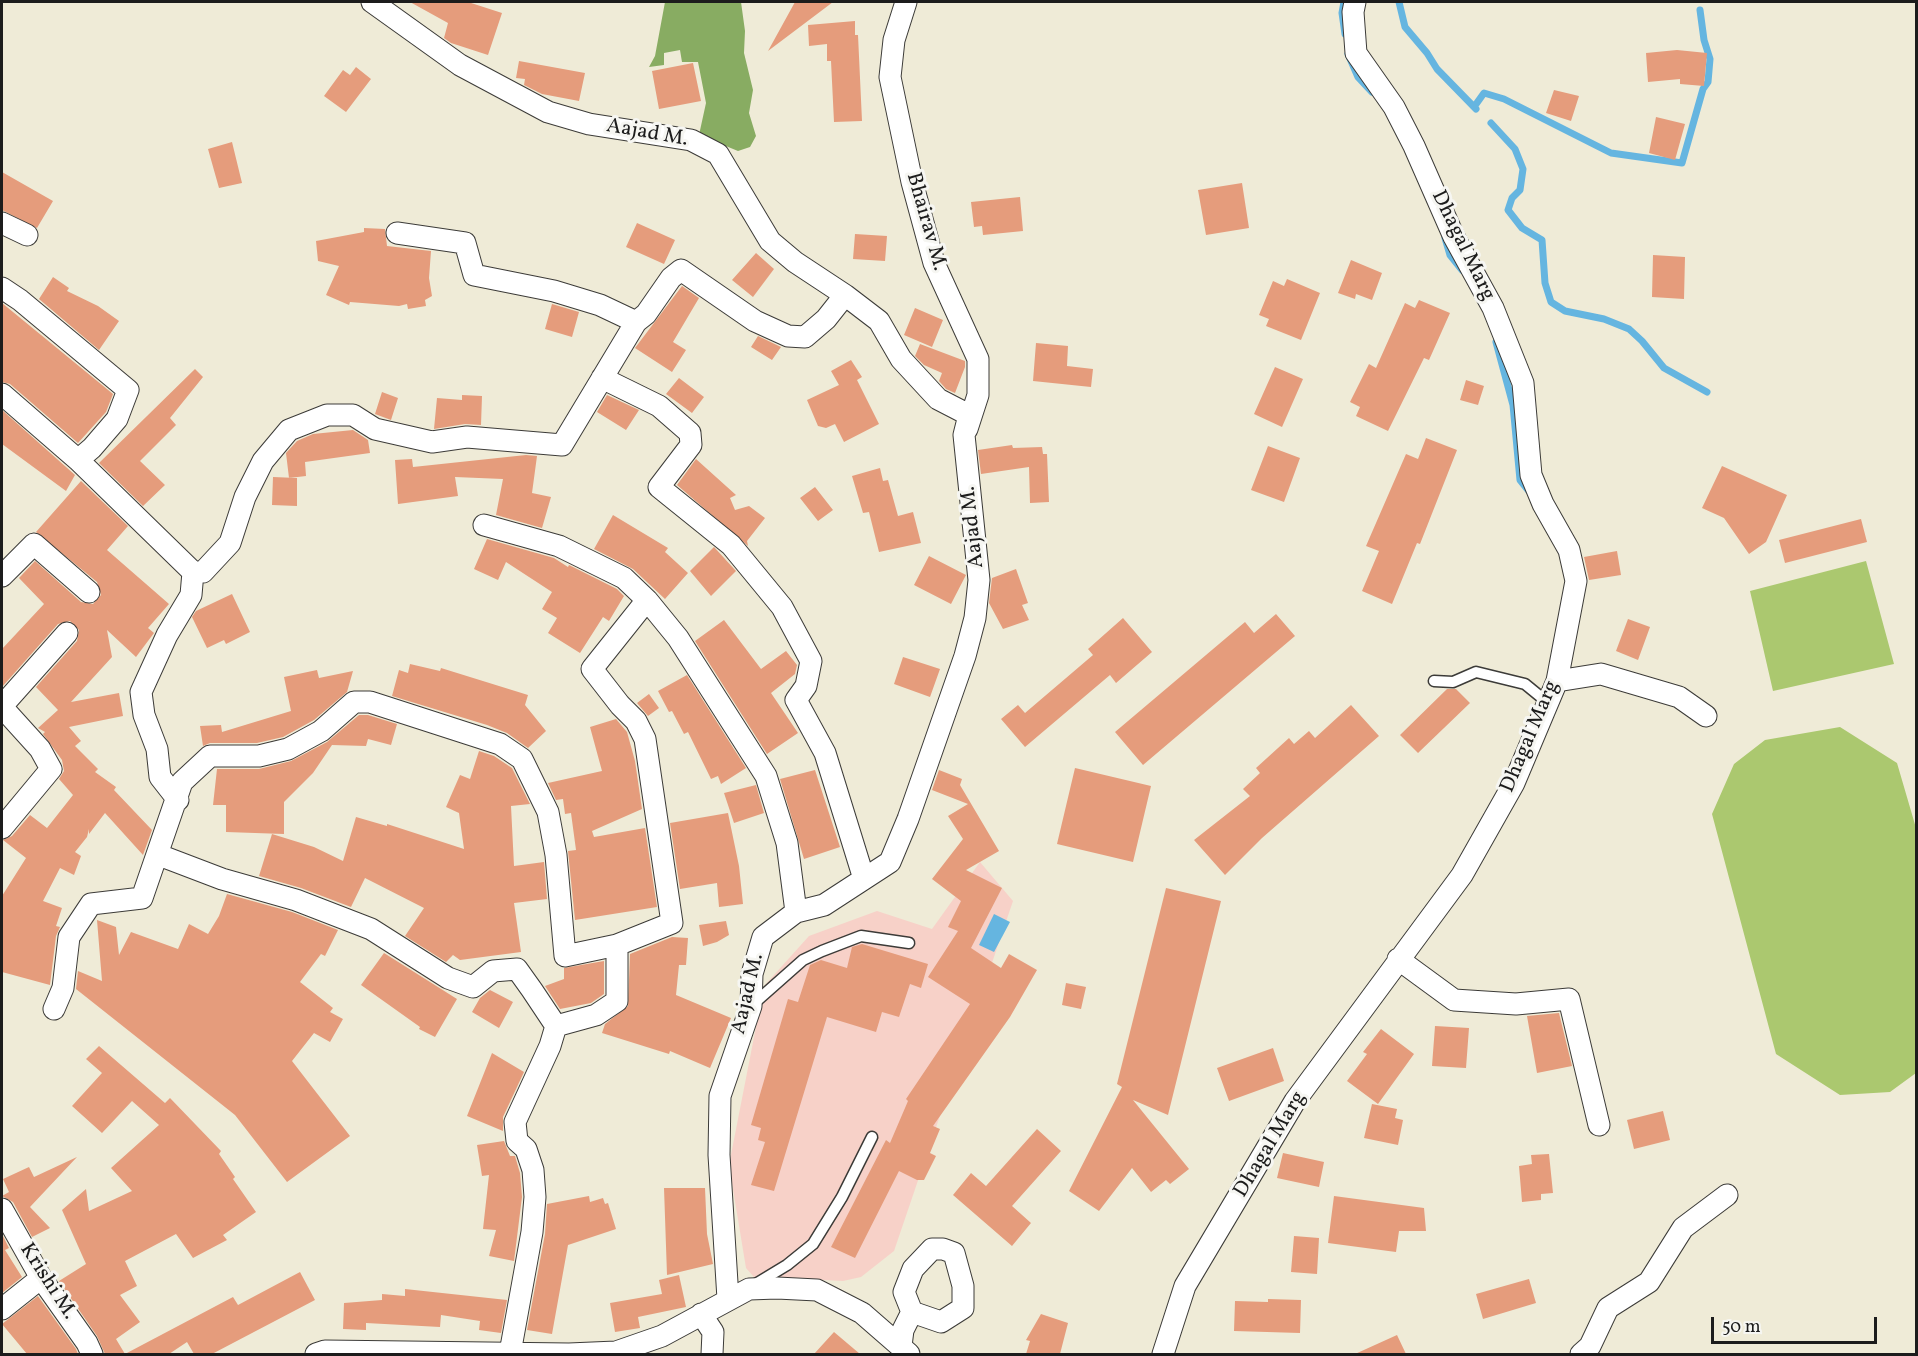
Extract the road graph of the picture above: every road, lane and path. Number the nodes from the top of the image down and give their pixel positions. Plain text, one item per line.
1 (372, 2) edge
2 (906, 2) edge
3 (1355, 2) edge
4 (2, 223) edge
5 (397, 233) dead end
6 (27, 235) dead end
7 (2, 288) edge
8 (845, 295) junction
9 (636, 322) junction
10 (602, 378) junction
11 (2, 394) edge
12 (964, 435) junction
13 (78, 460) junction
14 (484, 525) dead end
15 (193, 572) junction
16 (2, 576) edge
17 (89, 592) dead end
18 (647, 600) junction
19 (67, 633) dead end
20 (1434, 681) dead end
21 (1557, 681) junction
22 (1547, 702) junction
23 (2, 707) edge
24 (1706, 716) dead end
25 (178, 800) junction
26 (2, 828) edge
27 (159, 855) junction
28 (864, 879) junction
29 (796, 912) junction
30 (909, 943) dead end
31 (617, 945) junction
32 (1398, 958) junction
33 (751, 1006) junction
34 (54, 1009) dead end
35 (556, 1026) junction
36 (1599, 1125) dead end
37 (872, 1137) dead end
38 (1727, 1195) dead end
39 (2, 1209) edge
40 (41, 1278) junction
41 (749, 1289) junction
42 (728, 1299) junction
43 (2, 1309) edge
44 (912, 1312) dead end
45 (701, 1314) junction
46 (905, 1350) edge
47 (510, 1353) edge
48 (92, 1354) edge
49 (316, 1354) edge
50 (712, 1354) edge
51 (1163, 1354) edge
52 (1581, 1354) edge

1 - 8 street, Aajad M.
2 - 12 street, Bhairav M.
3 - 21 street, Dhagal Marg
4 - 6 street
5 - 9 street
7 - 13 street
8 - 9 street
8 - 12 street, Aajad M.
9 - 10 street
10 - 15 street
10 - 28 street
11 - 13 street
12 - 28 street, Aajad M.
13 - 15 street
14 - 18 street
15 - 25 street
16 - 17 street
18 - 29 street
18 - 31 street
19 - 23 street
20 - 22 lane
21 - 22 street, Dhagal Marg
21 - 24 street
22 - 32 street, Dhagal Marg
23 - 26 street
25 - 27 street
25 - 31 street
27 - 34 street
27 - 35 street
28 - 29 street, Aajad M.
29 - 33 street, Aajad M.
30 - 33 lane
31 - 35 street
32 - 36 street
32 - 51 street, Dhagal Marg
33 - 42 street, Aajad M.
35 - 47 street
37 - 41 lane
38 - 52 street
39 - 40 street, Krishi M.
40 - 43 street
40 - 48 street, Krishi M.
41 - 42 street
41 - 46 street
42 - 45 street
44 - 46 street
45 - 47 street
45 - 50 street
47 - 49 street

